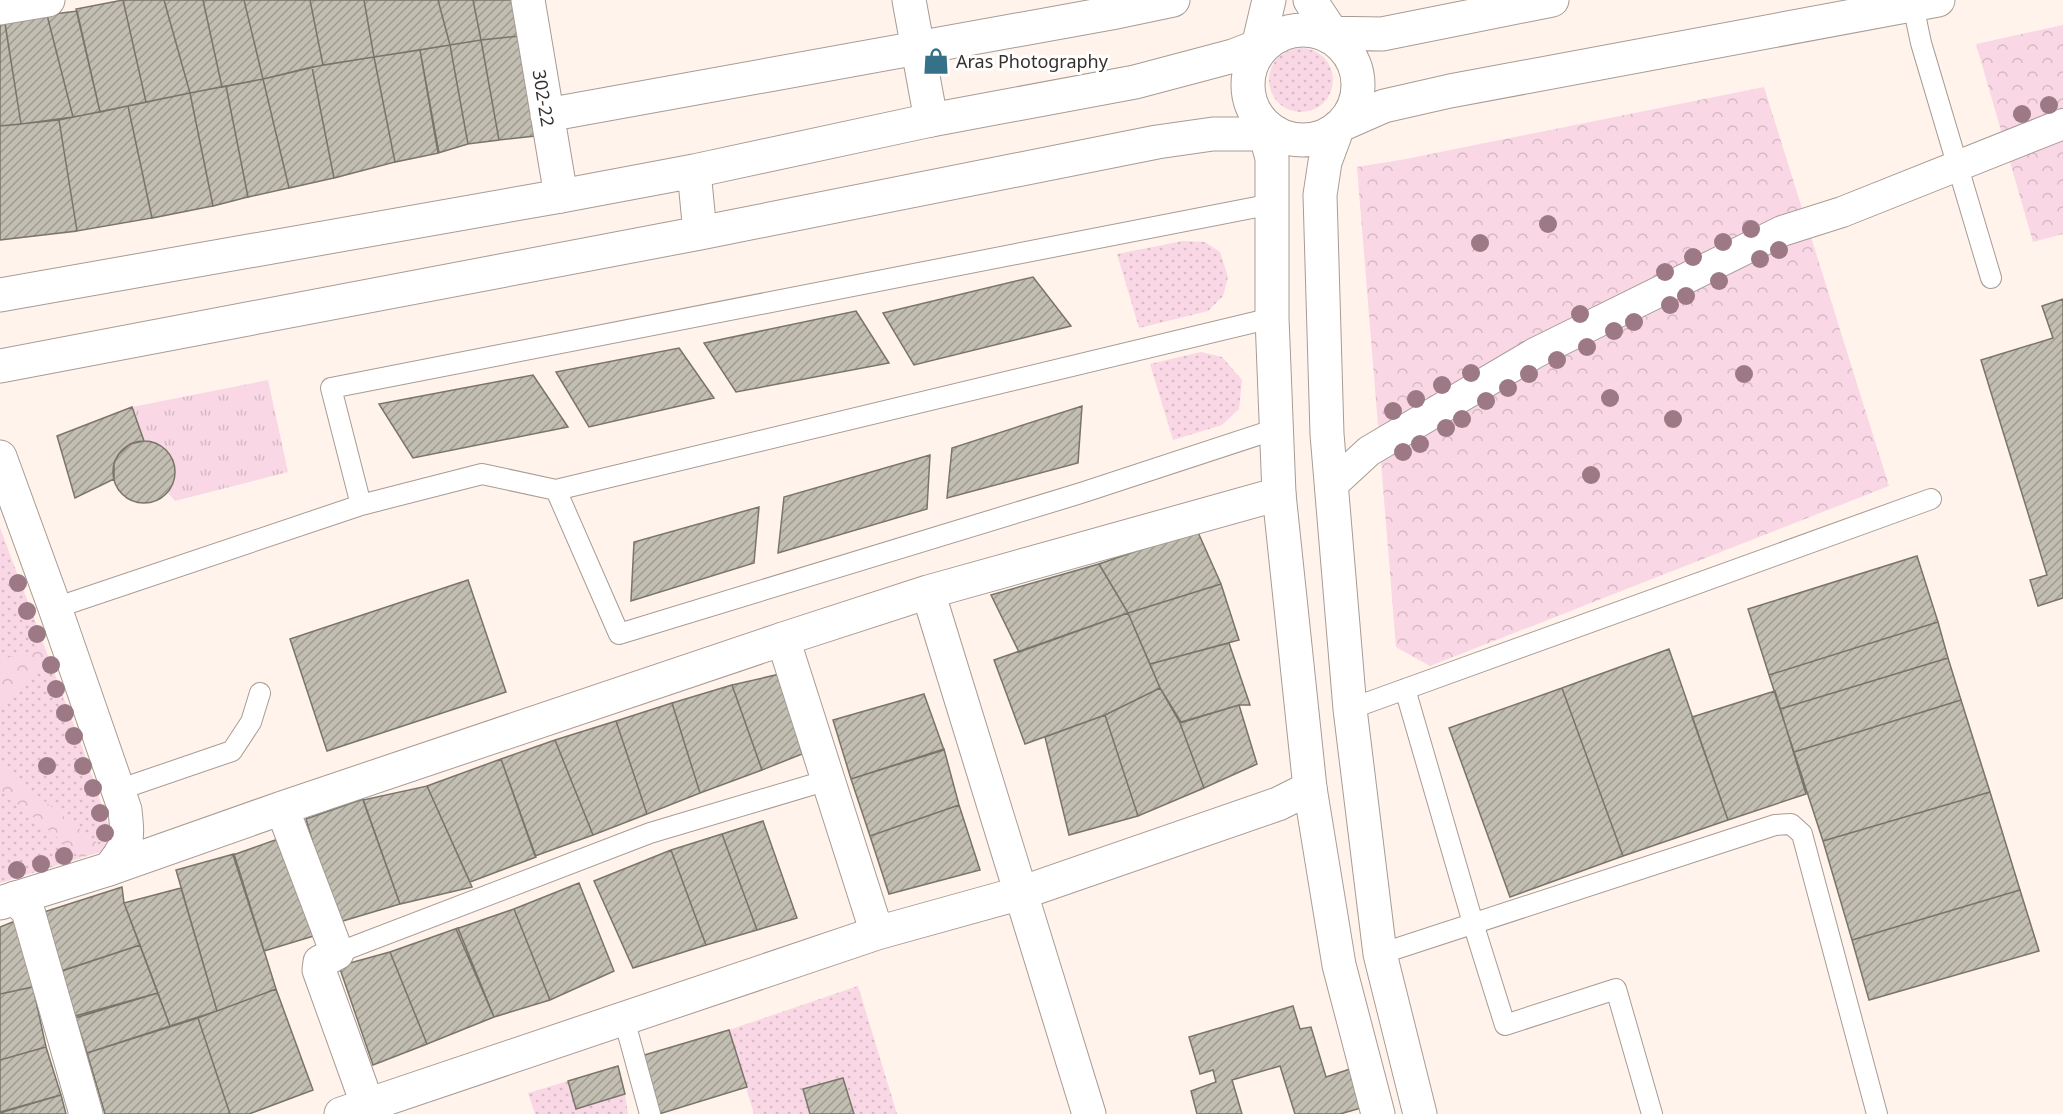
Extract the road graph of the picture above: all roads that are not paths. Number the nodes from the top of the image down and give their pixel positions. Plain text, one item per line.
1 (528, 0) edge
2 (909, 0) edge
3 (1173, 0) edge
4 (1269, 0) edge
5 (1310, 0) edge
6 (1552, 0) edge
7 (1925, 2) edge
8 (1330, 37) junction
9 (917, 48) junction
10 (1261, 48) junction
11 (547, 116) junction
12 (932, 120) junction
13 (2063, 124) edge
14 (1340, 126) junction
15 (1268, 130) junction
16 (1958, 166) junction
17 (694, 171) junction
18 (561, 196) junction
19 (1272, 204) junction
20 (700, 233) junction
21 (1991, 278) dead end
22 (0, 295) edge
23 (1272, 318) junction
24 (2, 369) edge
25 (1276, 429) junction
26 (0, 456) edge
27 (1330, 487) junction
28 (556, 490) junction
29 (1279, 494) junction
30 (1931, 499) dead end
31 (361, 505) junction
32 (928, 592) junction
33 (55, 608) junction
34 (783, 639) junction
35 (1405, 689) junction
36 (260, 693) dead end
37 (1350, 709) junction
38 (828, 780) junction
39 (1310, 788) junction
40 (118, 790) junction
41 (282, 808) junction
42 (109, 869) junction
43 (1021, 893) junction
44 (8, 900) edge
45 (1473, 923) junction
46 (877, 933) junction
47 (337, 953) junction
48 (1380, 954) junction
49 (624, 1019) junction
50 (355, 1110) edge
51 (86, 1114) edge
52 (650, 1114) edge
53 (1089, 1114) edge
54 (1378, 1114) edge
55 (1420, 1114) edge
56 (1652, 1114) edge
57 (1877, 1114) edge

1 - 11 main road, 302-22
2 - 9 main road
3 - 9 main road
4 - 10 main road
5 - 8 main road
6 - 8 main road
7 - 14 main road
7 - 16 lane
8 - 10 main road
8 - 14 main road
9 - 11 main road
9 - 12 main road
10 - 12 main road
10 - 15 main road
11 - 18 main road, 302-22
12 - 17 main road
13 - 16 street
14 - 15 main road
14 - 27 main road
15 - 19 main road
15 - 20 main road
16 - 21 lane
16 - 27 street
17 - 18 main road
17 - 20 main road
18 - 22 main road
19 - 23 main road
19 - 31 lane
20 - 24 main road
23 - 25 main road
23 - 28 lane
25 - 28 lane
25 - 29 main road
26 - 33 main road
27 - 37 main road
28 - 31 lane
29 - 32 main road
29 - 39 main road
30 - 35 lane
31 - 33 lane
32 - 34 main road
32 - 43 main road
33 - 40 main road
34 - 38 main road
34 - 41 main road
35 - 37 lane
35 - 45 lane
36 - 40 lane
37 - 48 main road
38 - 46 main road
38 - 47 lane
39 - 43 main road
39 - 54 main road
40 - 42 main road
41 - 42 main road
41 - 47 main road
42 - 44 main road
43 - 46 main road
43 - 53 main road
44 - 51 main road
45 - 48 lane
45 - 56 lane
45 - 57 lane
46 - 49 main road
47 - 50 main road
48 - 55 main road
49 - 50 main road
49 - 52 lane

